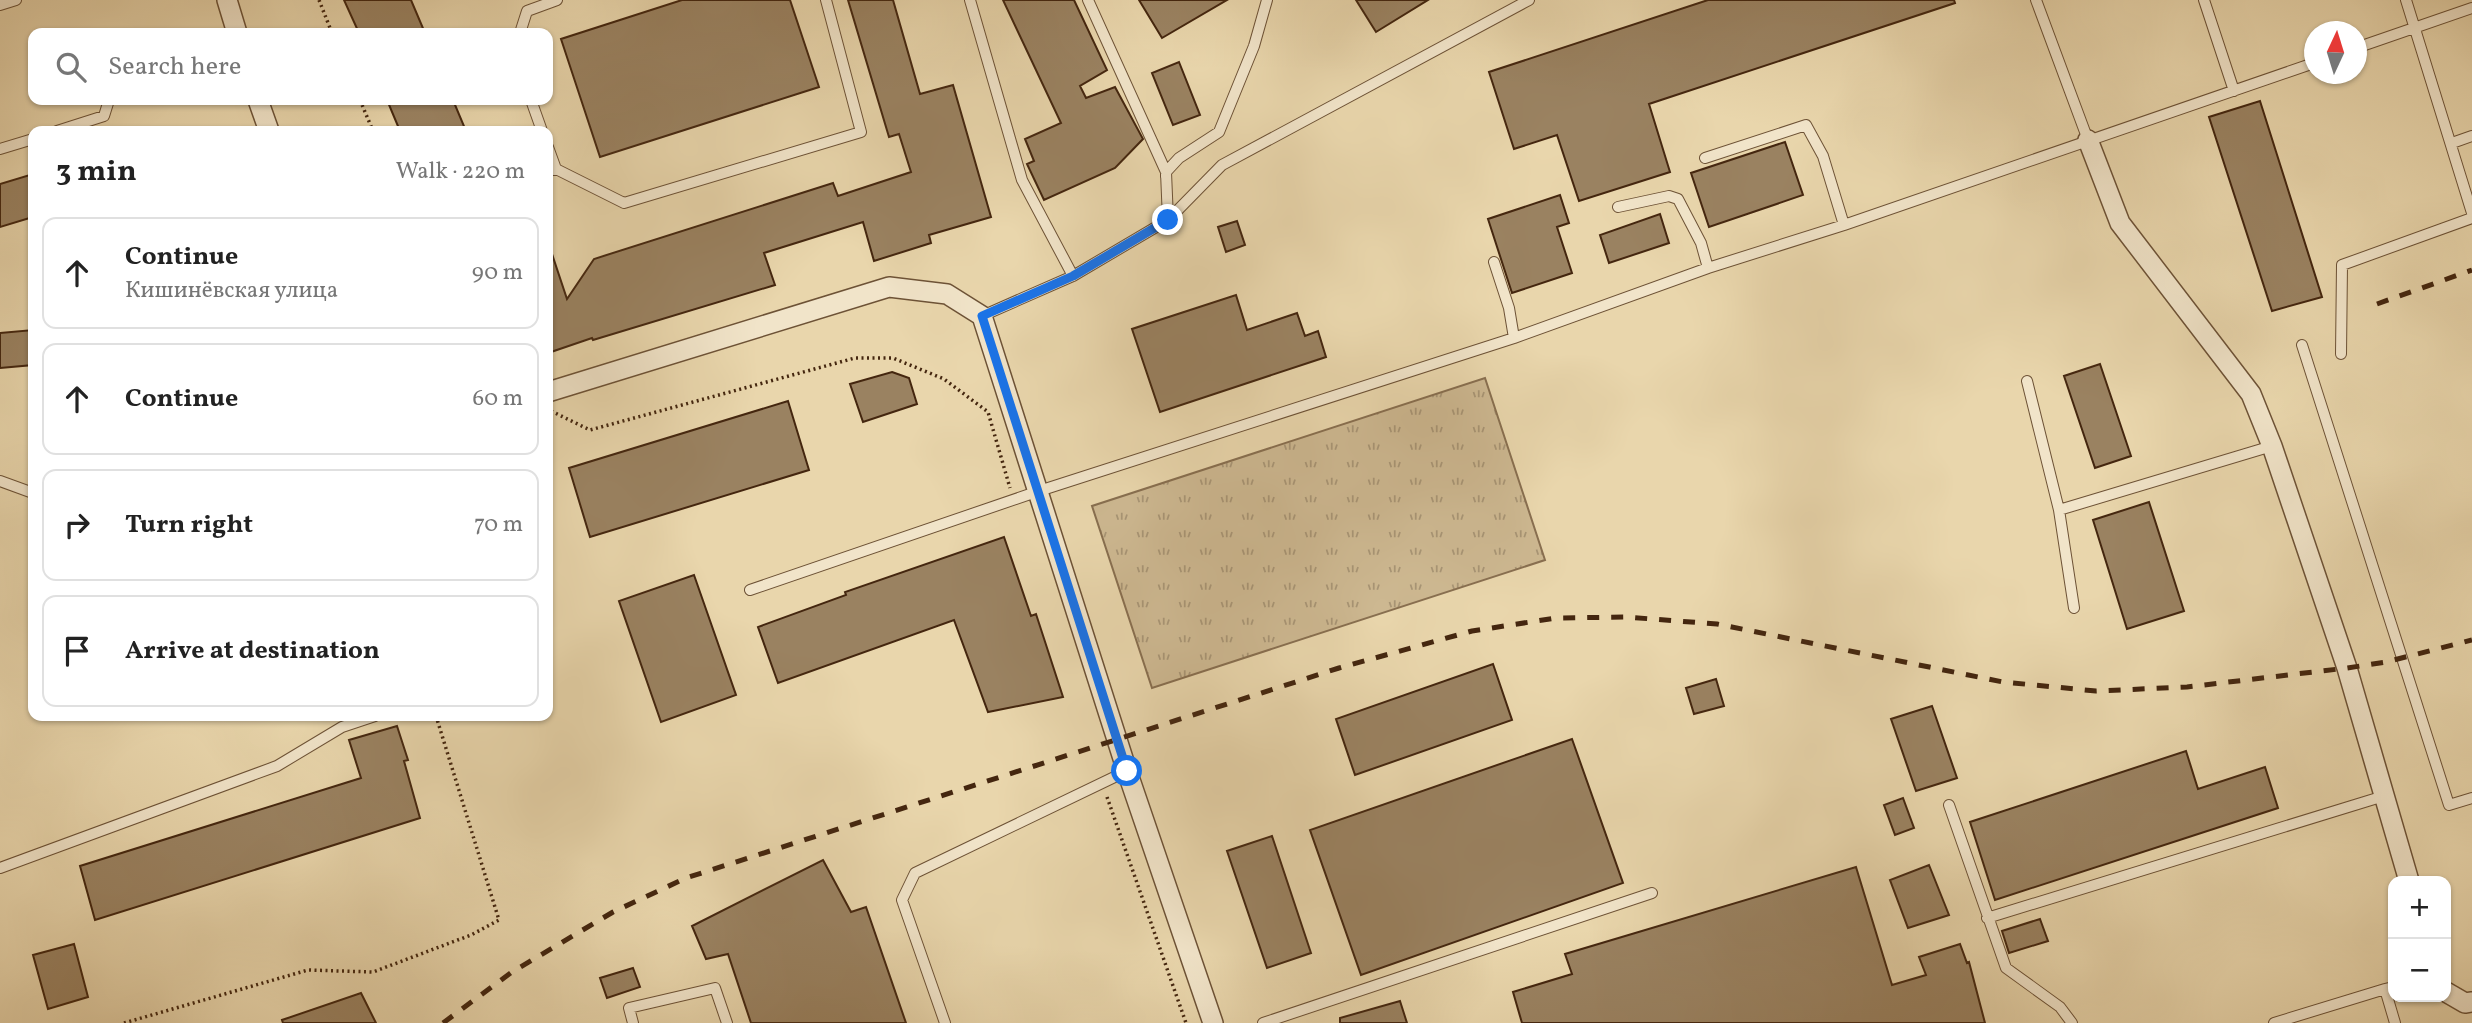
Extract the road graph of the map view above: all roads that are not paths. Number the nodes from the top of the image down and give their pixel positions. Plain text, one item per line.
1 (16, 0) edge
2 (228, 0) edge
3 (557, 0) edge
4 (826, 0) edge
5 (971, 0) edge
6 (1088, 0) edge
7 (1267, 0) edge
8 (1529, 0) edge
9 (2036, 0) edge
10 (2204, 0) edge
11 (2406, 0) edge
12 (0, 5) edge
13 (2472, 9) edge
14 (236, 28) edge
15 (522, 28) edge
16 (2414, 28) junction
17 (2367, 44) edge
18 (2304, 67) edge
19 (2234, 91) junction
20 (107, 105) edge
21 (260, 105) edge
22 (533, 105) edge
23 (73, 126) edge
24 (266, 126) edge
25 (540, 126) edge
26 (2472, 136) edge
27 (2088, 140) junction
28 (28, 141) edge
29 (2452, 143) junction
30 (0, 149) edge
31 (1705, 158) dead end
32 (553, 170) edge
33 (1166, 172) junction
34 (1619, 207) dead end
35 (2472, 216) edge
36 (1168, 220) junction
37 (1844, 225) junction
38 (1494, 262) dead end
39 (1708, 268) junction
40 (1073, 276) junction
41 (982, 316) junction
42 (1514, 338) junction
43 (2302, 345) dead end
44 (2341, 354) dead end
45 (2027, 382) dead end
46 (553, 390) edge
47 (2272, 446) junction
48 (0, 481) edge
49 (28, 491) edge
50 (1039, 491) junction
51 (2059, 510) junction
52 (750, 590) dead end
53 (2074, 608) dead end
54 (360, 721) edge
55 (1127, 771) junction
56 (2384, 796) junction
57 (2472, 798) edge
58 (1949, 805) dead end
59 (0, 868) edge
60 (2408, 876) edge
61 (1653, 893) dead end
62 (1987, 918) junction
63 (2388, 988) edge
64 (2451, 995) edge
65 (2391, 1002) edge
66 (2472, 1002) edge
67 (634, 1023) edge
68 (727, 1023) edge
69 (946, 1023) edge
70 (1213, 1023) edge
71 (1263, 1023) edge
72 (2072, 1023) edge
73 (2274, 1023) edge
74 (2395, 1023) edge

1 - 12 lane
2 - 14 street
3 - 15 lane
4 - 32 lane
5 - 40 lane
6 - 33 lane
7 - 33 lane
8 - 36 lane
9 - 27 lane
10 - 19 lane
11 - 16 lane
13 - 16 lane
16 - 17 lane
16 - 29 lane
18 - 19 lane
19 - 27 lane
20 - 23 lane
21 - 24 street
22 - 25 lane
26 - 29 lane
27 - 37 lane
27 - 47 street
28 - 30 lane
29 - 35 lane
31 - 37 lane
33 - 36 lane
34 - 39 lane
35 - 44 lane
36 - 40 lane
37 - 39 lane
38 - 42 lane
39 - 42 lane
40 - 41 lane
41 - 46 street
41 - 50 street
42 - 50 lane
43 - 57 lane
45 - 51 lane
47 - 51 lane
47 - 56 street
48 - 49 lane
50 - 52 lane
50 - 55 street
51 - 53 lane
54 - 59 lane
55 - 69 lane
55 - 70 street
56 - 60 street
56 - 62 lane
58 - 62 lane
61 - 71 lane
62 - 72 lane
63 - 73 lane
64 - 66 street
65 - 74 lane
67 - 68 lane

